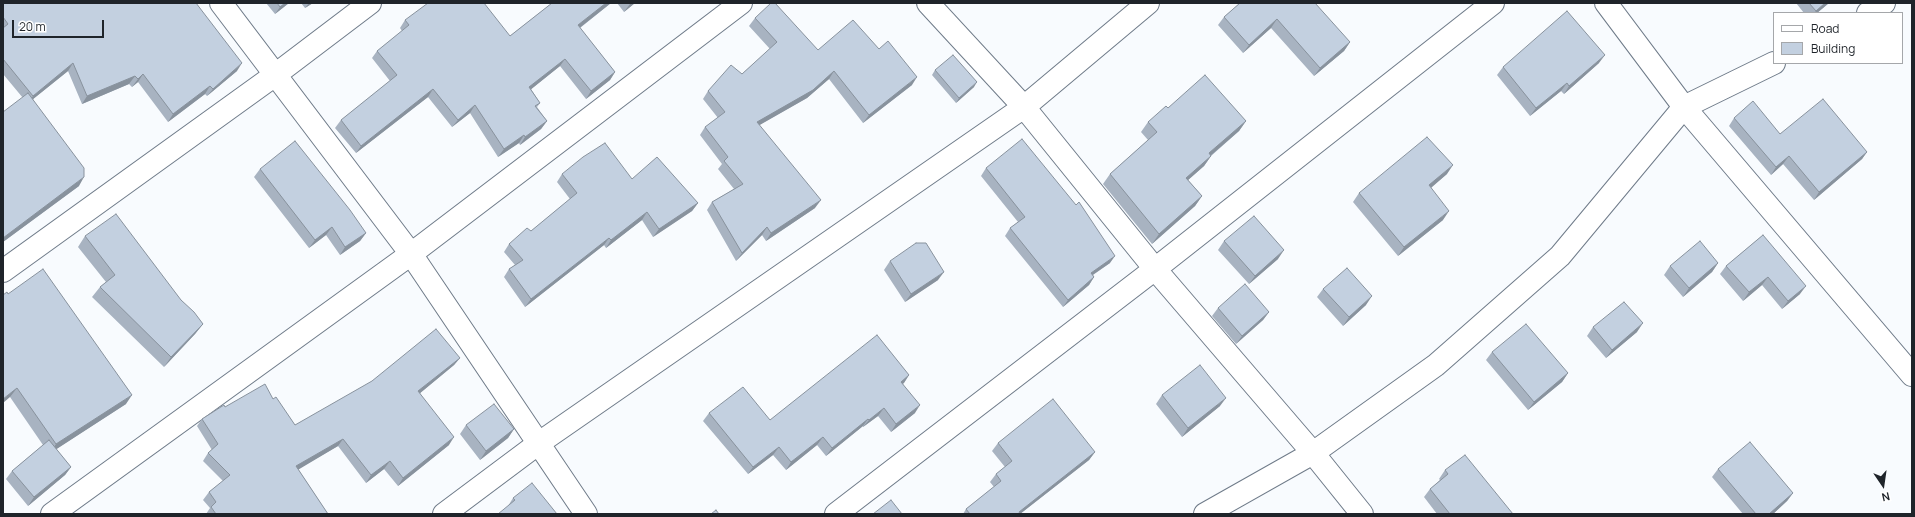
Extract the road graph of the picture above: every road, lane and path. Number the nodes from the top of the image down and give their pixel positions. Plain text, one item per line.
1 (221, 3) edge
2 (370, 3) edge
3 (741, 3) edge
4 (928, 3) edge
5 (1148, 3) edge
6 (1494, 3) edge
7 (1606, 3) edge
8 (1884, 3) edge
9 (1870, 12) edge
10 (1773, 63) edge
11 (275, 75) junction
12 (1024, 107) junction
13 (1684, 107) junction
14 (411, 254) junction
15 (1155, 269) junction
16 (3, 271) edge
17 (1912, 375) edge
18 (539, 444) junction
19 (1314, 453) junction
20 (52, 514) edge
21 (444, 514) edge
22 (586, 514) edge
23 (836, 514) edge
24 (1205, 514) edge
25 (1362, 514) edge

1 - 11 street
2 - 11 street
3 - 14 street
4 - 12 street
5 - 12 street
6 - 15 street
7 - 13 street
8 - 9 street
10 - 13 street
11 - 14 street
11 - 16 street
12 - 15 street
12 - 18 street
13 - 17 street
13 - 19 street
14 - 18 street
14 - 20 street
15 - 19 street
15 - 23 street
18 - 21 street
18 - 22 street
19 - 24 street
19 - 25 street

